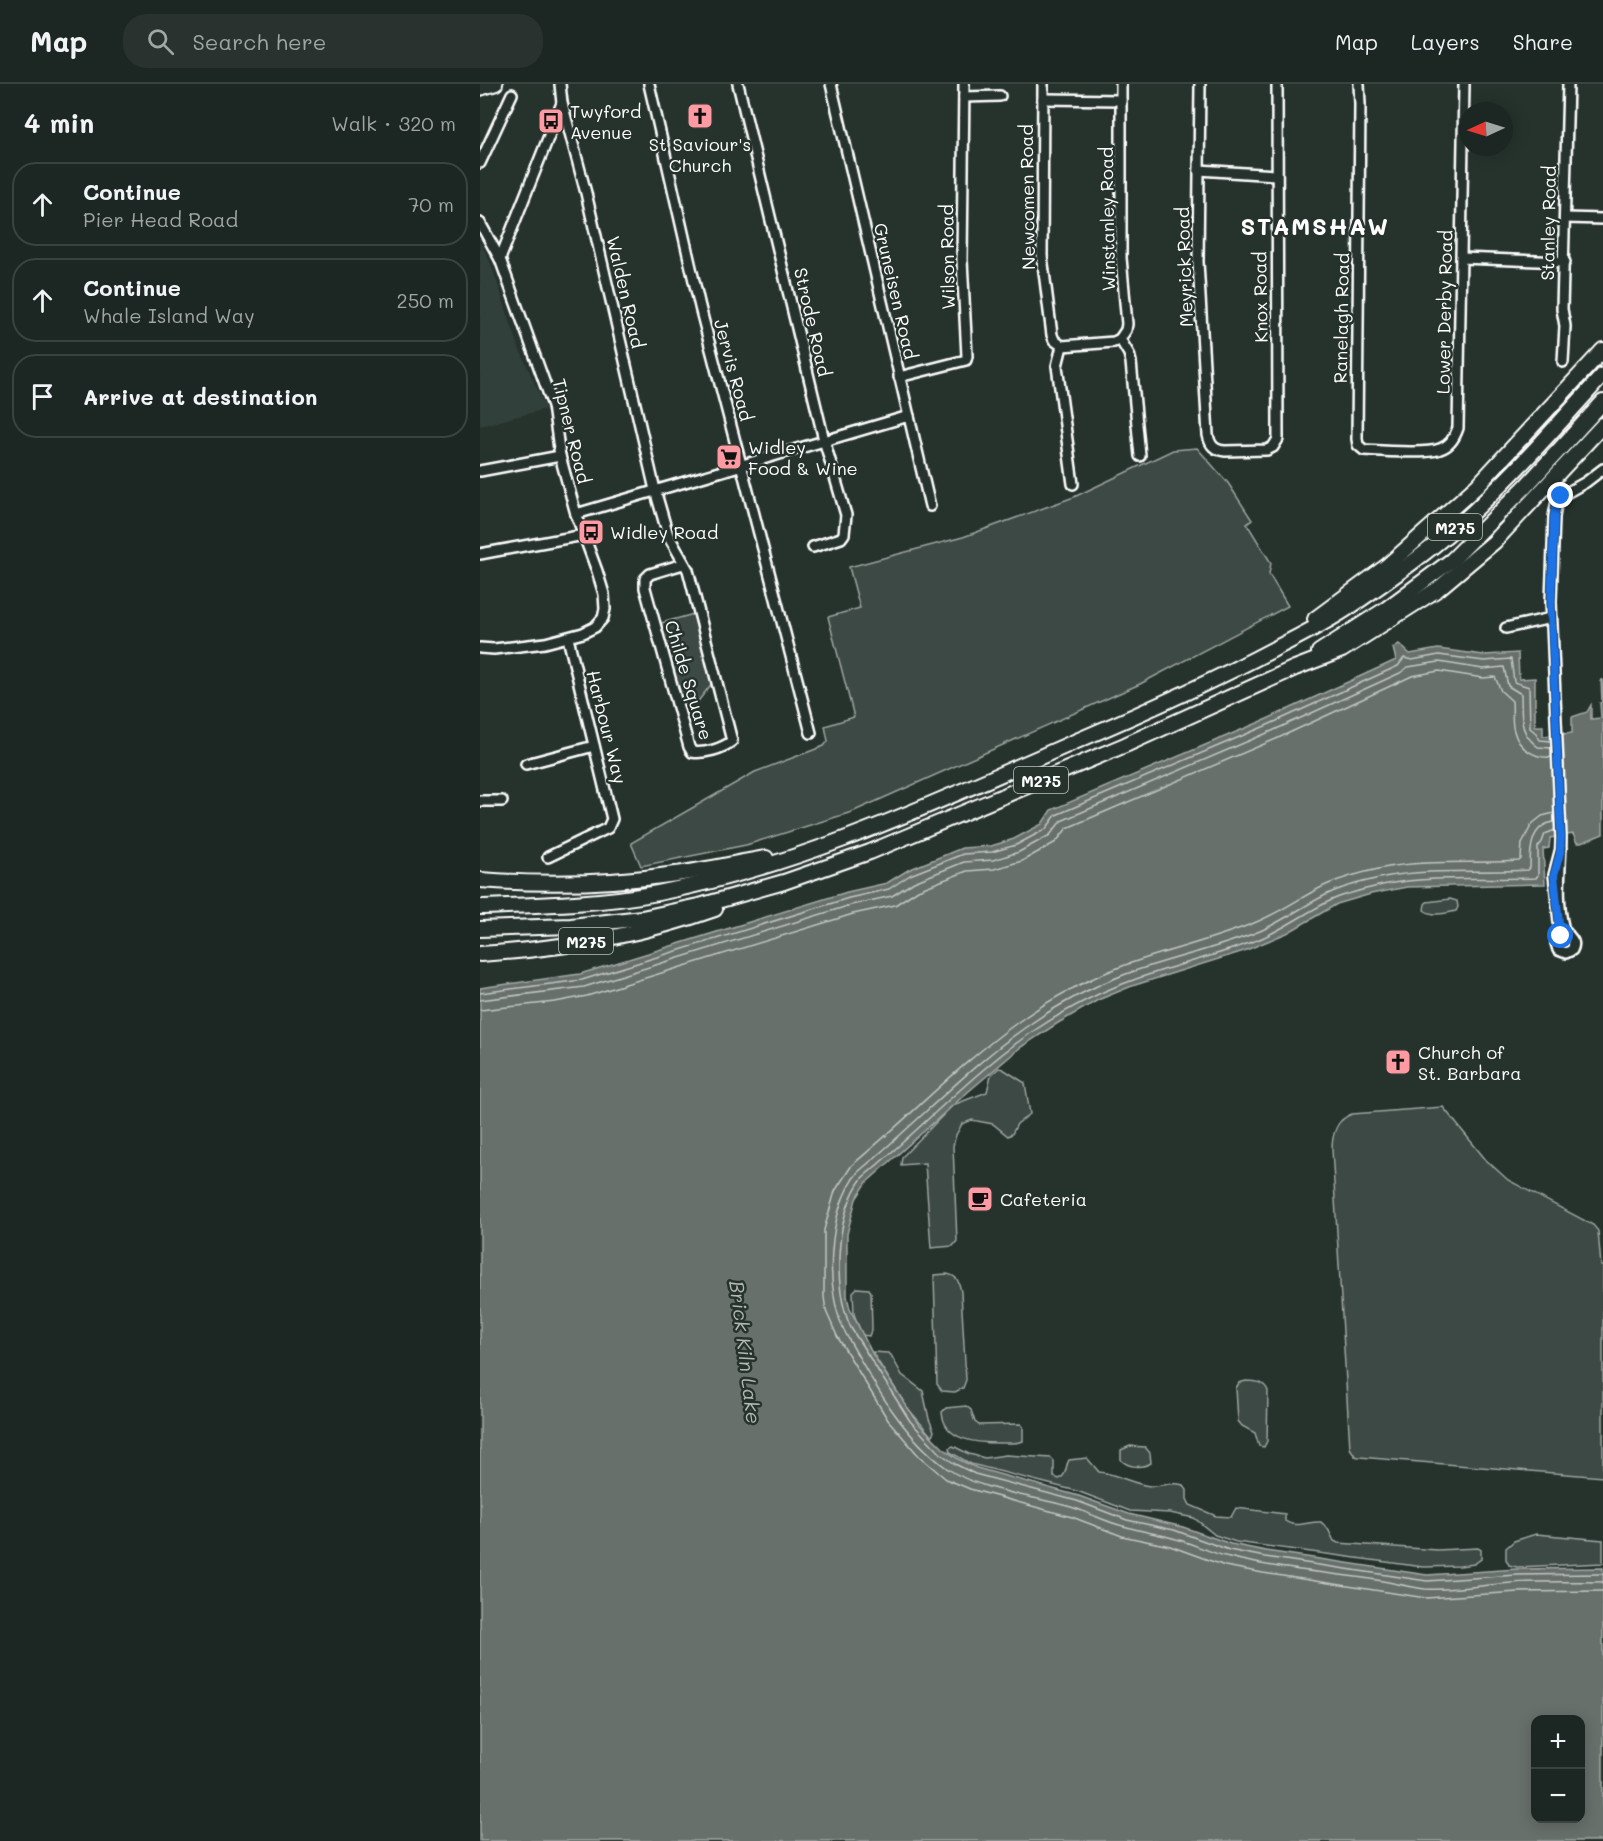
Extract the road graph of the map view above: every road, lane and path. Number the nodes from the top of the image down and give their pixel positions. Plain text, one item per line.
1 (496, 84) edge
2 (560, 84) edge
3 (649, 84) edge
4 (738, 84) edge
5 (831, 84) edge
6 (964, 84) edge
7 (1043, 84) edge
8 (1121, 84) edge
9 (1200, 84) edge
10 (1277, 84) edge
11 (1359, 84) edge
12 (1464, 84) edge
13 (1568, 84) edge
14 (480, 89) edge
15 (512, 94) dead end
16 (1000, 96) dead end
17 (964, 97) junction
18 (1043, 99) junction
19 (1121, 100) junction
20 (562, 104) junction
21 (480, 163) edge
22 (1199, 170) junction
23 (1276, 175) junction
24 (1565, 218) junction
25 (1603, 219) edge
26 (480, 223) edge
27 (1461, 258) junction
28 (500, 259) junction
29 (1565, 262) junction
30 (1120, 339) junction
31 (1062, 346) junction
32 (1603, 350) edge
33 (1563, 362) dead end
34 (1603, 375) edge
35 (899, 377) junction
36 (1603, 402) edge
37 (909, 416) junction
38 (1602, 428) edge
39 (824, 440) junction
40 (1358, 445) joint
41 (1213, 447) joint
42 (560, 456) junction
43 (1140, 456) dead end
44 (741, 464) junction
45 (1603, 469) edge
46 (480, 471) edge
47 (1073, 484) dead end
48 (655, 490) junction
49 (930, 506) dead end
50 (576, 514) junction
51 (844, 529) junction
52 (584, 535) junction
53 (848, 544) dead end
54 (813, 547) dead end
55 (480, 554) edge
56 (683, 564) junction
57 (1551, 618) junction
58 (1506, 628) dead end
59 (568, 638) junction
60 (1280, 646) junction
61 (480, 648) edge
62 (1295, 668) junction
63 (811, 733) dead end
64 (594, 746) junction
65 (532, 750) dead end
66 (486, 798) edge
67 (502, 801) dead end
68 (824, 846) junction
69 (1561, 848) junction
70 (548, 857) dead end
71 (480, 880) edge
72 (784, 882) junction
73 (480, 907) edge
74 (480, 929) edge
75 (1570, 936) junction
76 (1558, 938) junction
77 (480, 954) edge

1 - 14 main road
2 - 20 street, Walden Road
3 - 44 street, Jervis Road
4 - 39 street, Strode Road
5 - 35 street, Gruneisen Road
6 - 17 street, Wilson Road
7 - 18 street, Newcomen Road
8 - 19 street, Winstanley Road
9 - 22 street, Meyrick Road
10 - 23 street, Knox Road
11 - 40 street, Ranelagh Road
12 - 27 street, Lower Derby Road
13 - 24 street, Stanley Road
15 - 21 street
16 - 17 street
17 - 35 street, Wilson Road
18 - 19 street
18 - 31 street, Newcomen Road
19 - 30 street, Winstanley Road
20 - 28 street
20 - 48 street, Walden Road
22 - 23 street
22 - 41 street, Meyrick Road
23 - 41 street, Knox Road
24 - 25 street
24 - 29 street, Stanley Road
26 - 28 street, Tipner Road
27 - 29 street
27 - 40 street, Lower Derby Road
28 - 42 street, Tipner Road
29 - 33 street, Stanley Road
30 - 31 street
30 - 43 street
31 - 47 street
32 - 60 highway, M275
34 - 60 highway, M275
35 - 37 street, Gruneisen Road
36 - 62 highway, M275
37 - 39 street
37 - 49 street, Gruneisen Road
38 - 62 highway, M275
39 - 44 street
39 - 51 street, Strode Road
42 - 46 street
42 - 50 street, Tipner Road
44 - 48 street
44 - 63 street, Jervis Road
45 - 57 street
48 - 50 street
48 - 56 street, Childe Square
50 - 52 street, Tipner Road
51 - 53 street
51 - 54 street
52 - 55 street
52 - 59 street, Tipner Road
56 - 56 street, Childe Square
57 - 58 street
57 - 69 street
59 - 61 street
59 - 64 street, Harbour Way
60 - 68 highway, M275
62 - 72 highway, M275
64 - 65 street
64 - 70 street, Harbour Way
66 - 67 street
68 - 71 highway, M275
68 - 73 highway, M275
69 - 75 street
69 - 76 street
72 - 74 highway, M275
72 - 77 highway, M275
75 - 76 street
75 - 76 street

